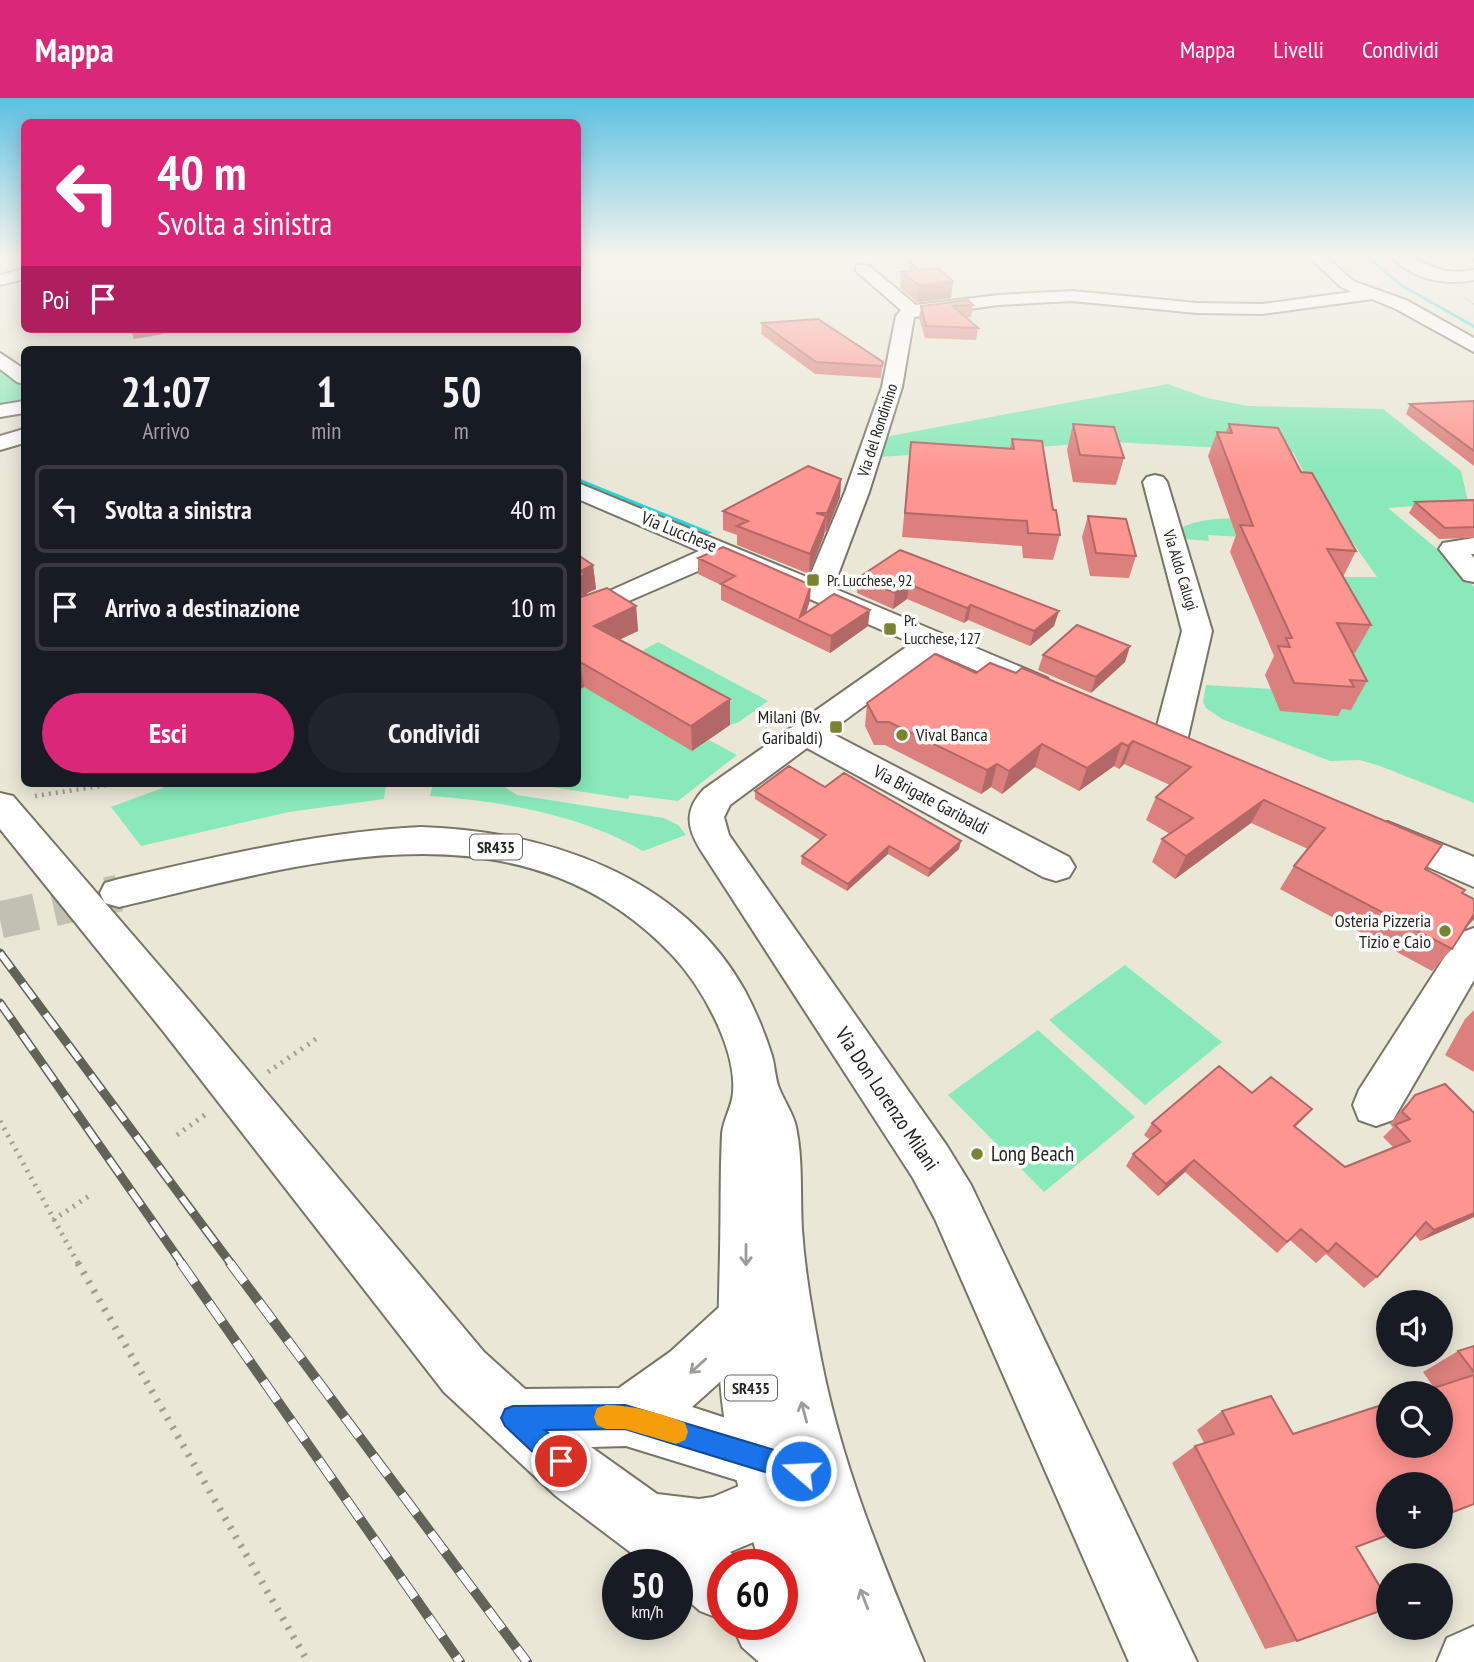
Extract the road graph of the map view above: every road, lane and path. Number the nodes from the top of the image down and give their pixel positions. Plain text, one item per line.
1 (903, 329) edge
2 (1443, 329) edge
3 (1474, 346) edge
4 (0, 359) edge
5 (21, 376) edge
6 (21, 408) edge
7 (0, 411) edge
8 (21, 429) edge
9 (0, 430) edge
10 (21, 437) edge
11 (0, 443) edge
12 (1154, 482) dead end
13 (581, 491) edge
14 (1474, 546) edge
15 (723, 550) junction
16 (1474, 574) edge
17 (818, 590) junction
18 (581, 614) edge
19 (934, 641) junction
20 (1057, 694) edge
21 (806, 734) junction
22 (1200, 753) edge
23 (97, 787) edge
24 (16, 801) edge
25 (1358, 822) edge
26 (1056, 867) dead end
27 (1474, 873) edge
28 (119, 893) tunnel mouth
29 (1474, 944) edge
30 (319, 1037) dead end
31 (268, 1072) dead end
32 (757, 1091) junction
33 (1376, 1105) dead end
34 (206, 1114) dead end
35 (0, 1121) edge
36 (177, 1135) dead end
37 (92, 1194) dead end
38 (53, 1220) junction
39 (746, 1319) junction
40 (625, 1417) junction
41 (513, 1418) junction
42 (785, 1479) junction
43 (646, 1524) junction
44 (707, 1575) edge
45 (784, 1640) edge
46 (308, 1662) edge
47 (811, 1662) edge
48 (824, 1662) edge
49 (890, 1662) edge
50 (1163, 1662) edge

1 - 17 street, Via del Rondinino
2 - 3 street
4 - 5 street
6 - 7 street
8 - 9 street
10 - 11 street
12 - 22 street, Via Aldo Calugi
13 - 15 street, Via Lucchese
14 - 16 street
15 - 17 street, Via Lucchese
15 - 18 street
17 - 19 street, Via Lucchese
19 - 20 street, Via Lucchese
19 - 21 street, Via Don Lorenzo Milani
21 - 26 street, Via Brigate Garibaldi
21 - 50 street, Via Don Lorenzo Milani
23 - 24 path
24 - 41 street
25 - 27 street
28 - 32 street, SR435
29 - 33 street
30 - 31 path
32 -> 39 street, SR435
42 -> 32 street
34 - 36 path
35 - 38 path
37 - 38 path
38 - 46 path
39 -> 40 street
39 - 42 street, SR435
40 - 41 street
40 - 42 street
41 - 43 street
42 - 43 street
42 - 48 street, SR435
49 -> 42 street
43 - 44 street
45 - 47 street

